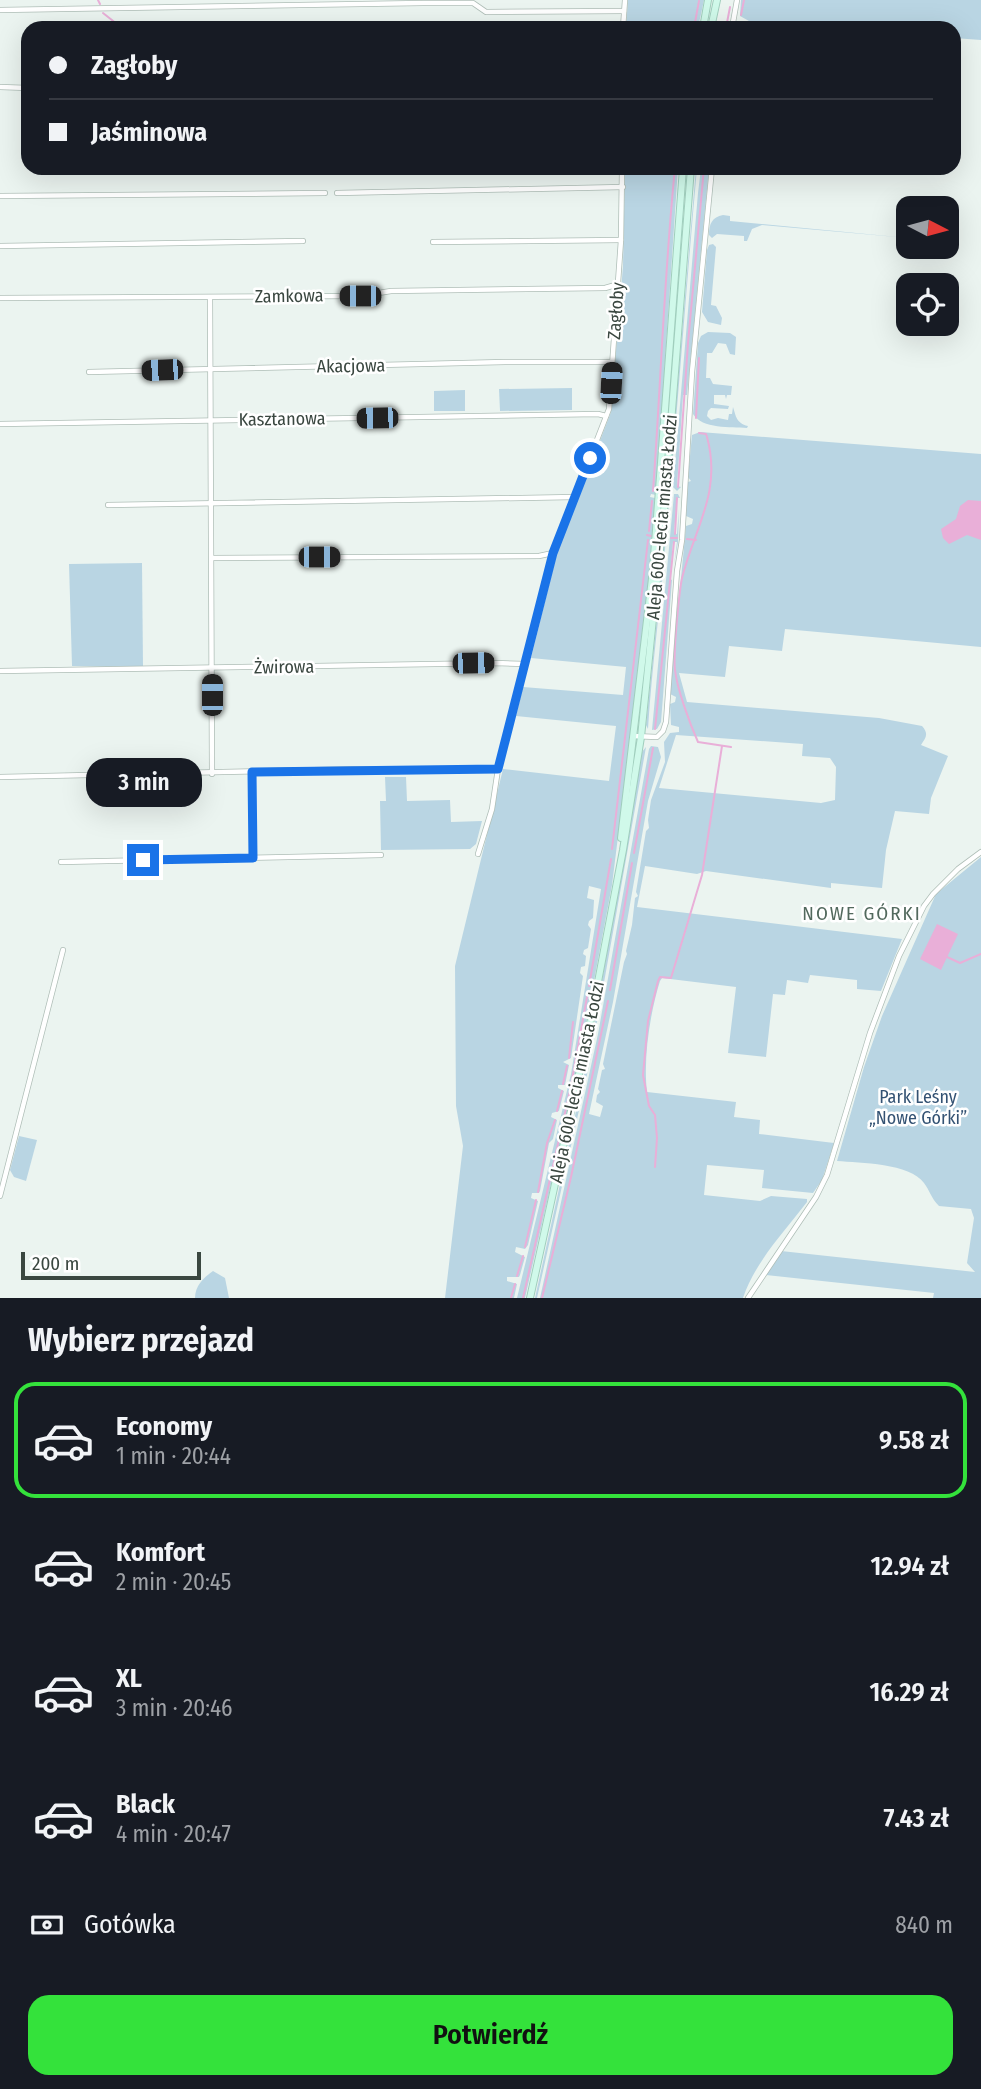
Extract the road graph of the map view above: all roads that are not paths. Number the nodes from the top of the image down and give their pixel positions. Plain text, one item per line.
1 (625, 0) edge
2 (708, 0) edge
3 (717, 0) edge
4 (737, 0) edge
5 (0, 10) edge
6 (624, 11) junction
7 (623, 21) edge
8 (704, 21) edge
9 (712, 21) edge
10 (733, 21) edge
11 (0, 87) edge
12 (21, 88) edge
13 (622, 175) edge
14 (682, 175) edge
15 (690, 175) edge
16 (711, 175) edge
17 (623, 187) junction
18 (337, 192) dead end
19 (325, 193) dead end
20 (0, 196) edge
21 (621, 240) junction
22 (303, 241) dead end
23 (433, 242) dead end
24 (0, 246) edge
25 (619, 284) junction
26 (0, 298) edge
27 (210, 298) junction
28 (612, 362) junction
29 (210, 369) junction
30 (89, 372) dead end
31 (607, 416) junction
32 (211, 420) junction
33 (0, 424) edge
34 (575, 497) junction
35 (212, 504) junction
36 (108, 505) dead end
37 (553, 553) junction
38 (212, 558) junction
39 (525, 664) junction
40 (212, 669) junction
41 (0, 671) edge
42 (637, 737) junction
43 (498, 769) junction
44 (252, 772) junction
45 (212, 774) junction
46 (0, 777) edge
47 (981, 852) edge
48 (478, 853) dead end
49 (381, 855) dead end
50 (253, 858) junction
51 (61, 862) dead end
52 (63, 950) dead end
53 (0, 1196) edge
54 (530, 1298) edge
55 (748, 1298) edge

1 - 6 street
2 - 8 main road
3 - 9 main road
4 - 10 street
5 - 6 street
6 - 7 street
11 - 12 street
13 - 17 street, Zagłoby
14 - 42 main road, Aleja 600-lecia miasta Łodzi
15 - 42 main road, Aleja 600-lecia miasta Łodzi
16 - 42 street
17 - 18 street
17 - 21 street, Zagłoby
19 - 20 street
21 - 23 street
21 - 25 street, Zagłoby
22 - 24 street
25 - 27 street, Zamkowa
25 - 28 street, Zagłoby
26 - 27 street, Zamkowa
27 - 29 street
28 - 29 street, Akacjowa
28 - 31 street, Zagłoby
29 - 30 street, Akacjowa
29 - 32 street
31 - 32 street, Kasztanowa
31 - 34 street, Zagłoby
32 - 33 street, Kasztanowa
32 - 35 street
34 - 35 street
34 - 37 street, Zagłoby
35 - 36 street
35 - 38 street
37 - 38 street
37 - 39 street, Zagłoby
38 - 40 street
39 - 40 street, Żwirowa
39 - 43 street, Zagłoby
40 - 41 street, Żwirowa
40 - 45 street
42 - 54 main road, Aleja 600-lecia miasta Łodzi
43 - 44 street
43 - 48 street, Zagłoby
44 - 45 street
44 - 50 street
45 - 46 street
47 - 55 street
49 - 50 street
50 - 51 street
52 - 53 street

